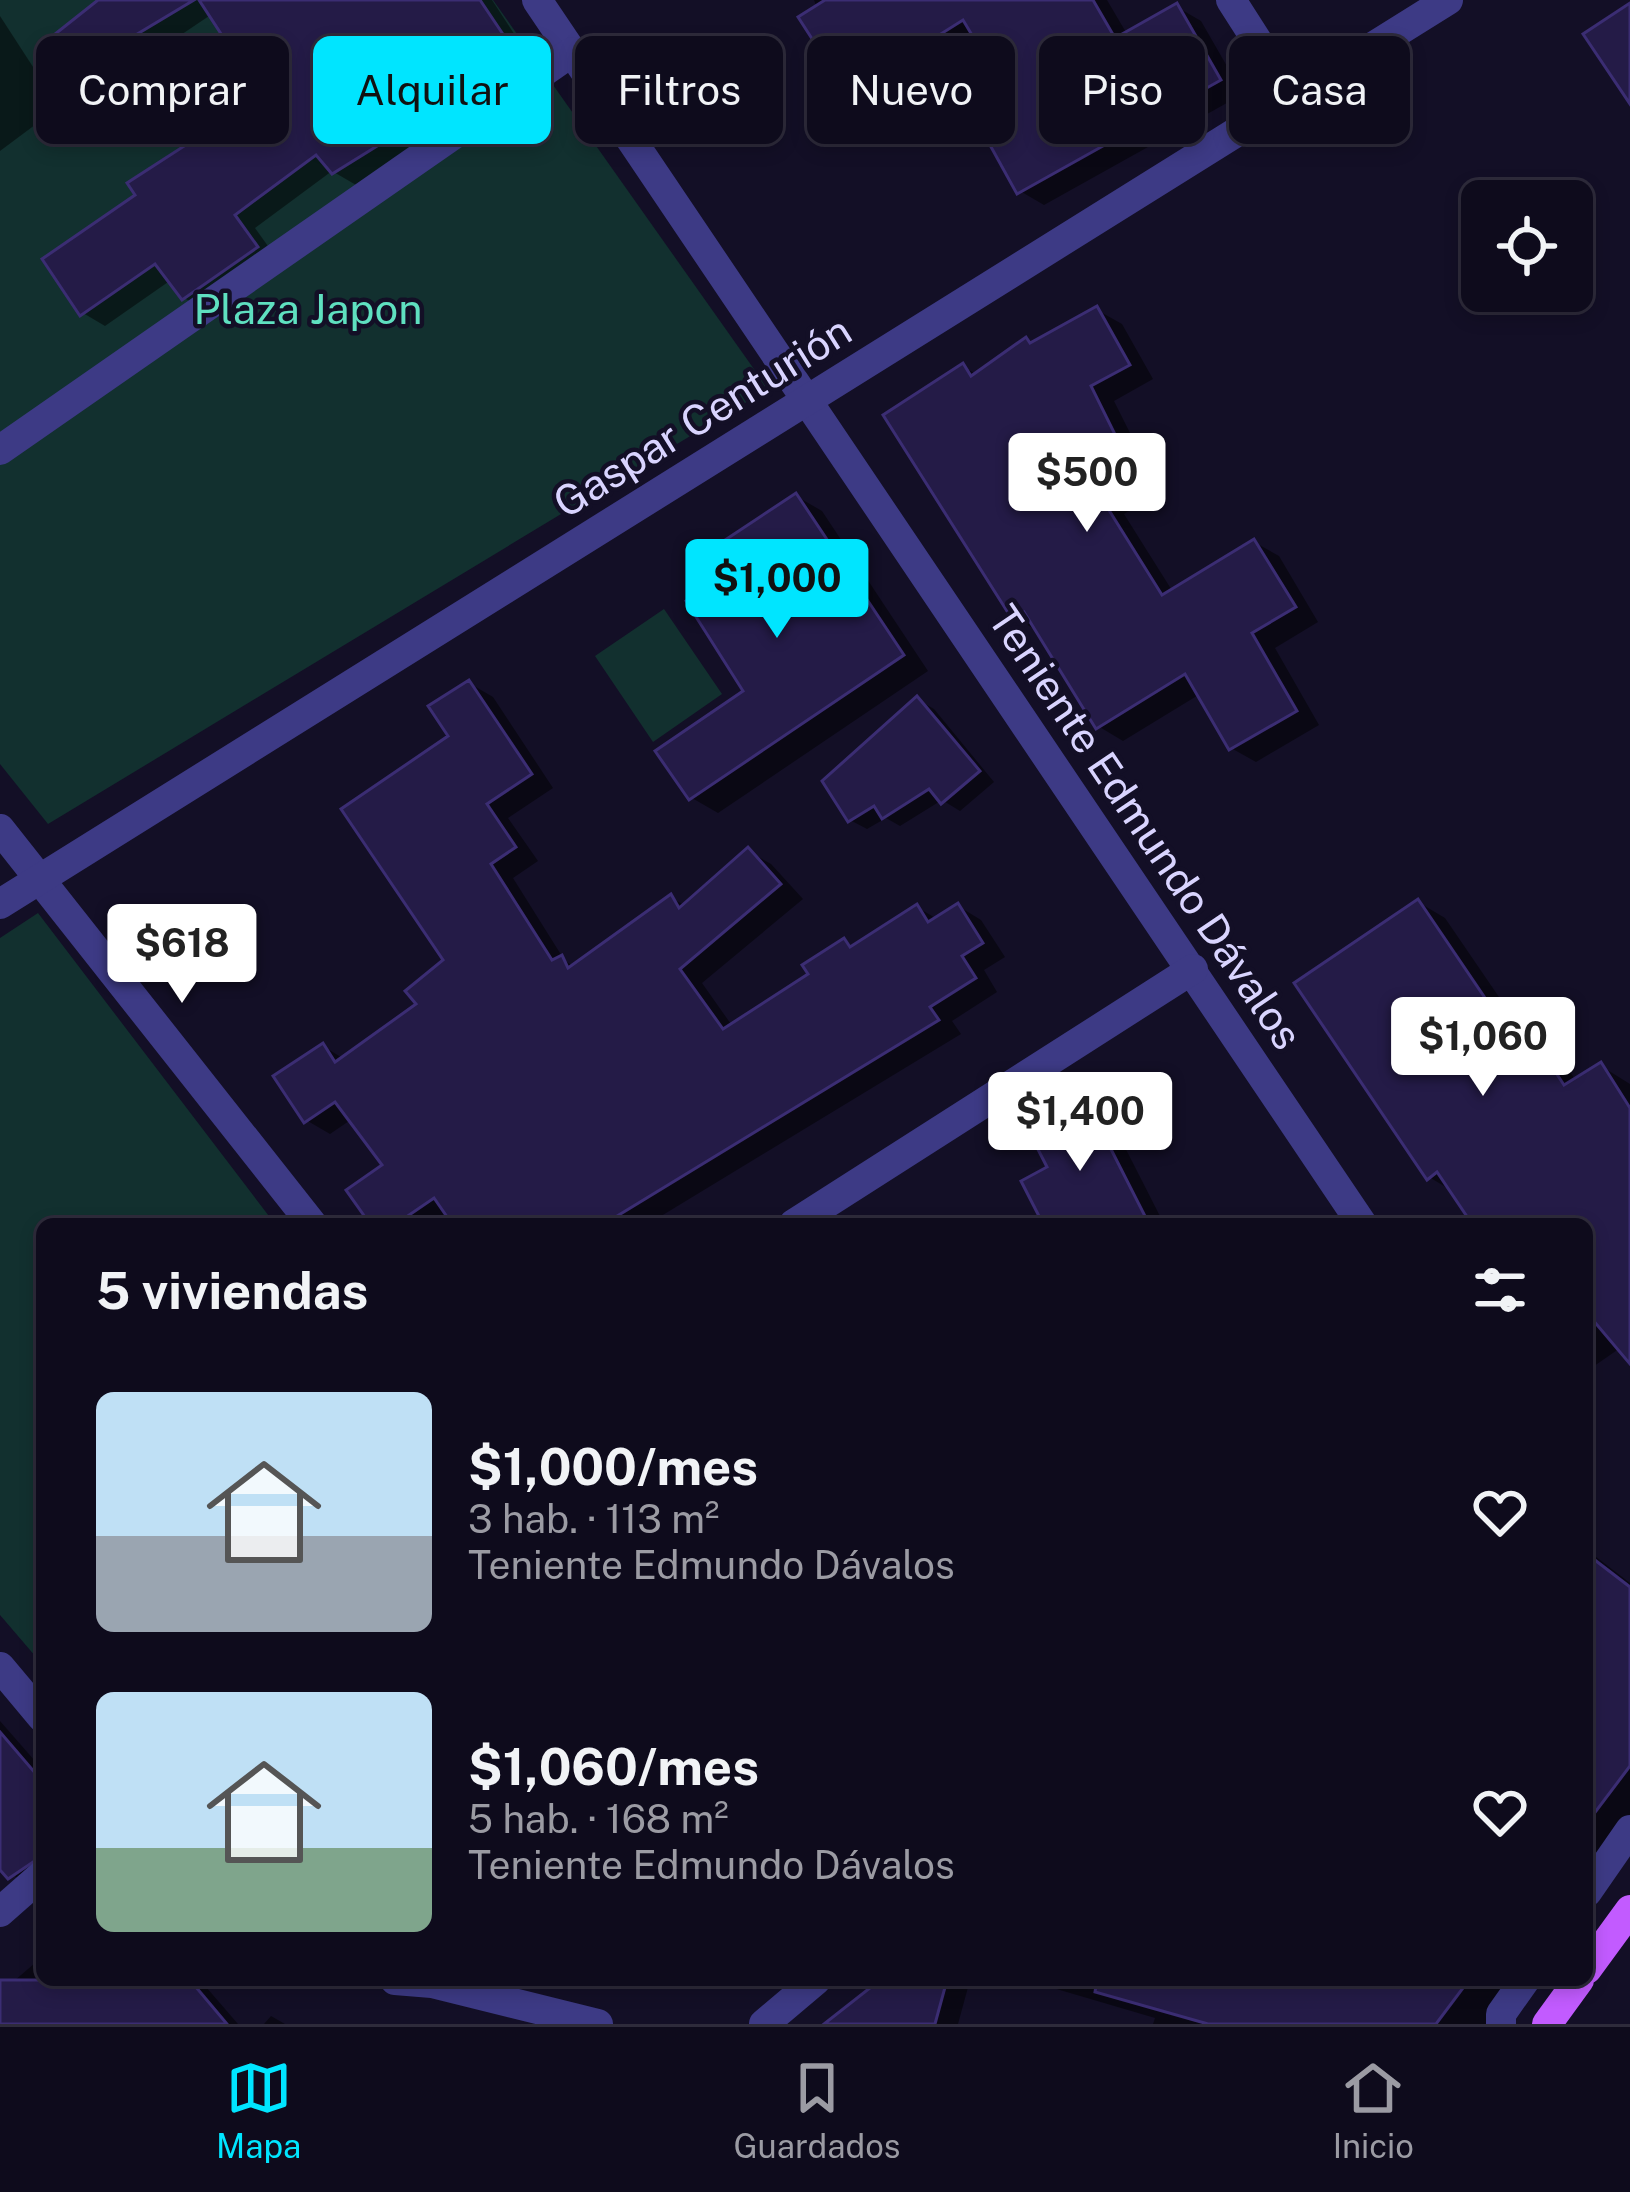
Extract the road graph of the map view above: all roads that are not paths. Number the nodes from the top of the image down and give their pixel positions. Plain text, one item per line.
1 (537, 0) edge
2 (1231, 0) edge
3 (1448, 0) edge
4 (1254, 36) edge
5 (1390, 36) edge
6 (572, 52) junction
7 (1229, 137) edge
8 (808, 400) junction
9 (0, 450) edge
10 (0, 829) edge
11 (40, 880) junction
12 (0, 904) edge
13 (1192, 969) junction
14 (307, 1218) edge
15 (803, 1218) edge
16 (1358, 1218) edge
17 (0, 1667) edge
18 (36, 1710) edge
19 (1630, 1830) edge
20 (36, 1880) edge
21 (1593, 1883) edge
22 (1630, 1910) edge
23 (0, 1912) edge
24 (1593, 1961) edge
25 (444, 1986) edge
26 (809, 1986) edge
27 (1521, 1986) edge
28 (1574, 1986) edge
29 (598, 2024) edge
30 (764, 2024) edge
31 (1501, 2024) edge
32 (1546, 2024) edge

1 - 6 street, Teniente Edmundo Dávalos
2 - 4 street
3 - 5 street, Gaspar Centurión
6 - 8 street, Teniente Edmundo Dávalos
6 - 9 street
7 - 8 street, Gaspar Centurión
8 - 11 street, Gaspar Centurión
8 - 13 street, Teniente Edmundo Dávalos
10 - 11 street
11 - 12 street, Gaspar Centurión
11 - 14 street
13 - 15 street
13 - 16 street, Teniente Edmundo Dávalos
17 - 18 street
19 - 21 street
20 - 23 street
22 - 24 main road
25 - 29 street
26 - 30 street
27 - 31 street
28 - 32 main road

